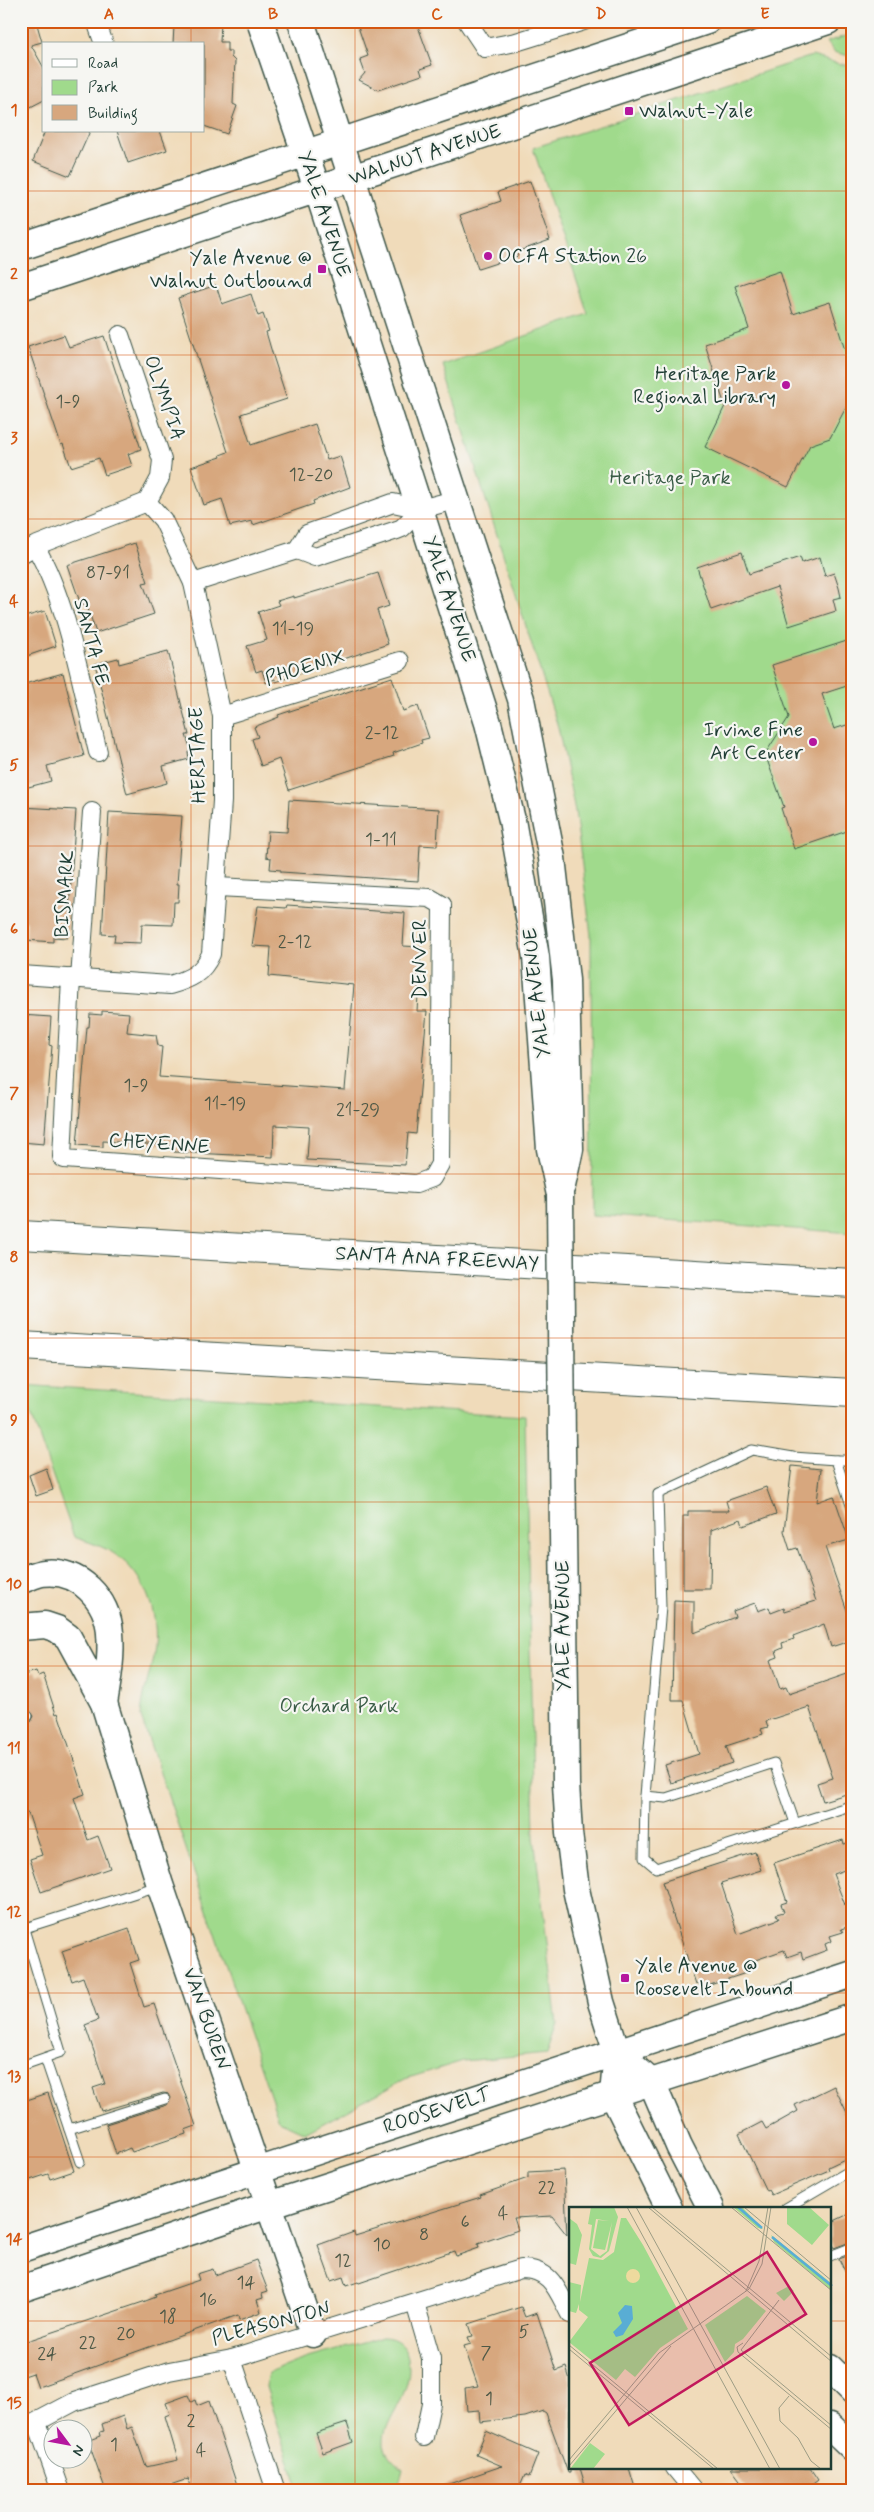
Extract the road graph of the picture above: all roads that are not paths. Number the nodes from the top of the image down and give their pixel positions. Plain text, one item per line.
1 (96, 21) edge
2 (260, 21) edge
3 (301, 21) edge
4 (468, 21) edge
5 (584, 21) edge
6 (708, 21) edge
7 (828, 21) edge
8 (103, 42) edge
9 (341, 141) junction
10 (304, 153) junction
11 (353, 179) junction
12 (318, 190) junction
13 (21, 247) edge
14 (21, 287) edge
15 (120, 335) dead end
16 (458, 499) junction
17 (147, 502) junction
18 (421, 509) junction
19 (28, 550) edge
20 (297, 550) junction
21 (193, 583) junction
22 (400, 662) dead end
23 (222, 716) junction
24 (98, 752) dead end
25 (92, 812) dead end
26 (217, 887) junction
27 (21, 975) edge
28 (76, 979) junction
29 (432, 1178) joint
30 (560, 1194) junction
31 (21, 1235) edge
32 (853, 1283) edge
33 (21, 1346) edge
34 (853, 1394) edge
35 (836, 1460) junction
36 (853, 1460) edge
37 (853, 1511) edge
38 (21, 1580) edge
39 (21, 1627) edge
40 (104, 1703) junction
41 (645, 1796) junction
42 (853, 1805) edge
43 (795, 1823) junction
44 (160, 1885) junction
45 (23, 1924) edge
46 (853, 1974) edge
47 (853, 2017) edge
48 (617, 2052) junction
49 (45, 2058) junction
50 (21, 2066) edge
51 (652, 2083) junction
52 (613, 2095) junction
53 (165, 2099) dead end
54 (69, 2129) junction
55 (80, 2162) dead end
56 (256, 2170) junction
57 (853, 2172) edge
58 (269, 2206) junction
59 (669, 2207) edge
60 (710, 2207) edge
61 (788, 2207) edge
62 (853, 2247) edge
63 (21, 2249) edge
64 (832, 2255) edge
65 (21, 2289) edge
66 (415, 2303) junction
67 (569, 2312) edge
68 (313, 2334) junction
69 (232, 2360) junction
70 (832, 2370) edge
71 (853, 2391) edge
72 (29, 2426) edge
73 (832, 2428) edge
74 (424, 2437) dead end
75 (853, 2448) edge
76 (677, 2470) edge
77 (61, 2491) edge
78 (276, 2491) edge
79 (694, 2491) edge

1 - 8 street
2 - 10 main road, YALE AVENUE
3 - 9 main road, YALE AVENUE
4 - 5 street
6 - 9 main road, WALNUT AVENUE
7 - 11 main road, WALNUT AVENUE
9 - 10 main road, WALNUT AVENUE
9 - 11 main road, YALE AVENUE
10 - 12 main road, YALE AVENUE
10 - 13 main road, WALNUT AVENUE
11 - 12 main road, WALNUT AVENUE
11 - 16 main road, YALE AVENUE
12 - 14 main road, WALNUT AVENUE
12 - 18 main road, YALE AVENUE
15 - 17 street, OLYMPIA
16 - 18 street
16 - 30 main road, YALE AVENUE
17 - 19 street
17 - 21 street, HERITAGE
18 - 20 street
18 - 20 street
18 - 30 main road, YALE AVENUE
19 - 24 street, SANTA FE
20 - 21 street
21 - 23 street, HERITAGE
22 - 23 street, PHOENIX
23 - 26 street, HERITAGE
25 - 28 street, BISMARK
26 - 28 street, HERITAGE
26 - 29 street, DENVER
27 - 28 street, HERITAGE
28 - 29 street, CHEYENNE
30 - 48 main road, YALE AVENUE, bridge
31 - 32 highway, SANTA ANA FREEWAY
33 - 34 highway
35 - 36 lane
35 - 37 lane
35 - 41 lane
38 - 40 main road
39 - 40 main road
40 - 44 main road, VAN BUREN
41 - 43 lane
41 - 43 lane
42 - 43 lane
44 - 45 lane
44 - 56 main road, VAN BUREN
45 - 49 lane
46 - 48 main road, ROOSEVELT
47 - 51 main road, ROOSEVELT
48 - 51 main road, YALE AVENUE
48 - 52 main road, YALE AVENUE
48 - 56 main road, ROOSEVELT
49 - 50 lane
49 - 54 lane
51 - 52 main road, ROOSEVELT
51 - 60 main road, YALE AVENUE
52 - 58 main road, ROOSEVELT
52 - 59 main road
53 - 54 lane
54 - 55 lane
56 - 58 main road, VAN BUREN
56 - 63 main road, ROOSEVELT
57 - 61 lane
58 - 65 main road, ROOSEVELT
58 - 68 main road, VAN BUREN
62 - 64 lane
66 - 67 street, PLEASONTON
66 - 68 street, PLEASONTON
66 - 74 street
68 - 69 street, PLEASONTON
69 - 72 street, PLEASONTON
69 - 78 street
70 - 71 main road
72 - 77 street
73 - 75 main road
76 - 79 street

